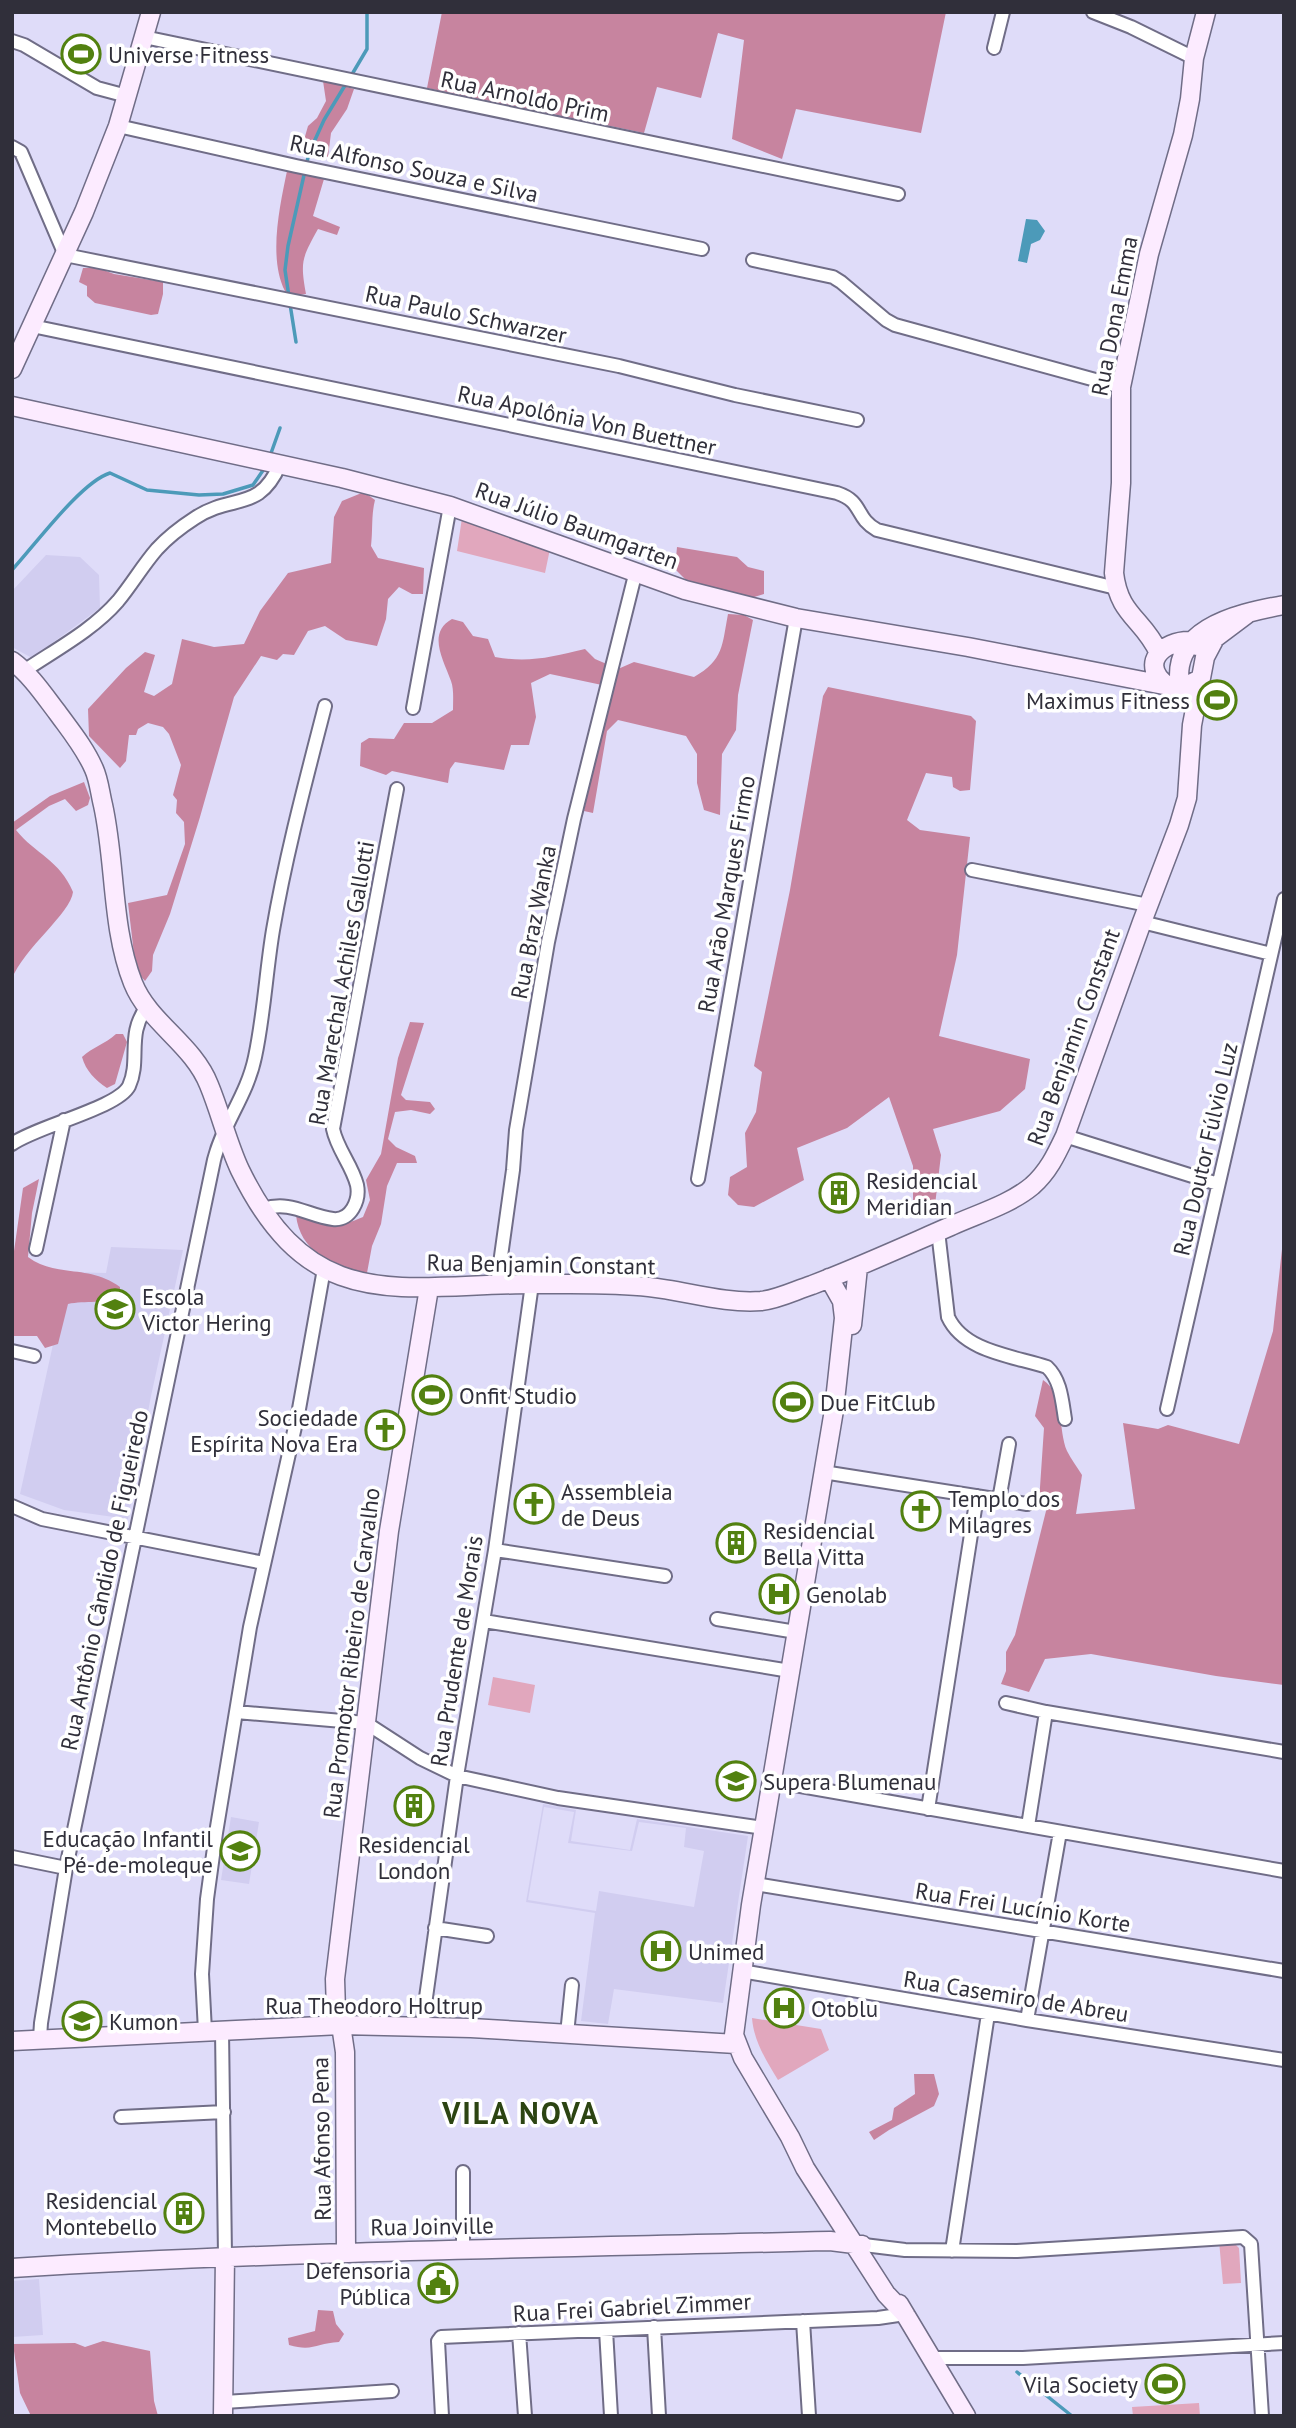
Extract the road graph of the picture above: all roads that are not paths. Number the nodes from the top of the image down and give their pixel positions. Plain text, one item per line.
1 (151, 12) edge
2 (1003, 12) edge
3 (1093, 12) edge
4 (1206, 12) edge
5 (144, 37) junction
6 (12, 41) edge
7 (994, 48) dead end
8 (1194, 58) junction
9 (127, 96) junction
10 (118, 126) junction
11 (12, 147) edge
12 (898, 194) dead end
13 (702, 249) dead end
14 (65, 255) junction
15 (753, 260) dead end
16 (32, 326) junction
17 (17, 347) edge
18 (12, 369) edge
19 (1121, 387) junction
20 (12, 405) edge
21 (857, 420) dead end
22 (273, 462) junction
23 (450, 506) junction
24 (636, 571) junction
25 (1116, 588) junction
26 (1284, 605) edge
27 (1247, 614) junction
28 (796, 618) junction
29 (1142, 625) junction
30 (1191, 641) junction
31 (1205, 657) junction
32 (1157, 659) junction
33 (18, 666) edge
34 (1128, 678) junction
35 (1200, 679) junction
36 (1174, 686) junction
37 (325, 706) dead end
38 (413, 708) dead end
39 (1192, 725) junction
40 (397, 789) dead end
41 (972, 870) dead end
42 (1284, 899) edge
43 (1145, 914) junction
44 (1271, 954) junction
45 (147, 1007) junction
46 (64, 1120) junction
47 (224, 1133) junction
48 (1065, 1136) junction
49 (12, 1144) edge
50 (698, 1179) dead end
51 (1218, 1184) junction
52 (263, 1209) junction
53 (938, 1231) junction
54 (36, 1249) dead end
55 (858, 1267) junction
56 (324, 1269) junction
57 (829, 1278) junction
58 (532, 1283) junction
59 (497, 1285) junction
60 (429, 1287) junction
61 (12, 1351) edge
62 (34, 1356) dead end
63 (1167, 1409) dead end
64 (834, 1410) junction
65 (1065, 1419) dead end
66 (1009, 1444) dead end
67 (823, 1472) junction
68 (977, 1496) junction
69 (999, 1500) junction
70 (1027, 1504) dead end
71 (12, 1506) edge
72 (134, 1537) junction
73 (495, 1550) junction
74 (264, 1563) junction
75 (665, 1576) dead end
76 (717, 1619) dead end
77 (484, 1621) junction
78 (796, 1632) junction
79 (790, 1671) junction
80 (1006, 1703) dead end
81 (236, 1712) junction
82 (1046, 1712) junction
83 (366, 1723) junction
84 (1284, 1752) edge
85 (457, 1776) junction
86 (772, 1781) junction
87 (928, 1809) junction
88 (1028, 1826) junction
89 (764, 1828) junction
90 (1060, 1832) junction
91 (12, 1857) edge
92 (66, 1868) junction
93 (1284, 1871) edge
94 (755, 1884) junction
95 (435, 1928) junction
96 (1042, 1931) junction
97 (486, 1936) dead end
98 (1284, 1970) edge
99 (741, 1971) junction
100 (572, 1985) dead end
101 (988, 2014) junction
102 (1027, 2020) junction
103 (341, 2025) junction
104 (422, 2026) junction
105 (213, 2031) junction
106 (567, 2034) junction
107 (40, 2038) junction
108 (12, 2040) edge
109 (736, 2044) junction
110 (1283, 2055) edge
111 (223, 2112) junction
112 (121, 2118) dead end
113 (463, 2172) dead end
114 (858, 2245) junction
115 (463, 2250) junction
116 (952, 2251) junction
117 (346, 2253) junction
118 (225, 2256) junction
119 (12, 2268) edge
120 (905, 2314) junction
121 (803, 2321) junction
122 (654, 2328) junction
123 (606, 2330) junction
124 (519, 2333) junction
125 (1284, 2343) edge
126 (1257, 2345) junction
127 (930, 2358) junction
128 (392, 2391) dead end
129 (224, 2409) edge
130 (442, 2416) edge
131 (525, 2416) edge
132 (611, 2416) edge
133 (659, 2416) edge
134 (809, 2416) edge
135 (966, 2416) edge
136 (1262, 2416) edge

1 - 5 main road
2 - 7 street
3 - 8 street
4 - 8 main road, Rua Dona Emma
5 - 9 main road
5 - 12 street, Rua Arnoldo Prim
6 - 9 street
8 - 19 main road, Rua Dona Emma
9 - 10 main road
10 - 13 street, Rua Alfonso Souza e Silva
10 - 14 main road
11 - 14 street
14 - 16 main road
14 - 21 street, Rua Paulo Schwarzer
15 - 19 street
16 - 17 main road
16 - 25 street, Rua Apolônia Von Buettner
17 - 18 main road
19 - 25 main road, Rua Dona Emma
20 - 22 main road, Rua Júlio Baumgarten
22 - 23 main road, Rua Júlio Baumgarten
22 - 33 street
23 - 24 main road, Rua Júlio Baumgarten
23 - 38 street
24 - 28 main road, Rua Júlio Baumgarten
24 - 59 street, Rua Braz Wanka
25 - 29 main road
26 - 27 main road, Rua Benjamin Constant
27 - 30 main road, Rua Benjamin Constant
27 - 31 main road, Rua Benjamin Constant
28 - 34 main road, Rua Júlio Baumgarten
28 - 50 street, Rua Arão Marques Firmo
29 - 30 main road
29 - 32 main road
30 - 31 main road
30 - 32 main road
30 - 36 main road, Rua Benjamin Constant
31 - 35 main road, Rua Benjamin Constant
32 - 34 main road
32 - 36 main road
33 - 45 main road, Rua Benjamin Constant
34 - 36 main road, Rua Júlio Baumgarten
35 - 36 main road
35 - 39 main road, Rua Benjamin Constant
36 - 39 main road, Rua Benjamin Constant
37 - 47 street, Rua Antônio Cândido de Figueiredo
39 - 43 main road, Rua Benjamin Constant
40 - 52 street, Rua Marechal Achiles Gallotti
41 - 43 street
42 - 44 street, Rua Doutor Fúlvio Luz
43 - 44 street
43 - 48 main road, Rua Benjamin Constant
44 - 51 street, Rua Doutor Fúlvio Luz
45 - 46 street
45 - 47 main road, Rua Benjamin Constant
46 - 49 street
46 - 54 street
47 - 52 main road, Rua Benjamin Constant
47 - 72 street, Rua Antônio Cândido de Figueiredo
48 - 51 street
48 - 53 main road, Rua Benjamin Constant
51 - 63 street, Rua Doutor Fúlvio Luz
52 - 56 main road, Rua Benjamin Constant
53 - 55 main road, Rua Benjamin Constant
53 - 65 street
55 - 57 main road, Rua Benjamin Constant
55 - 64 main road
56 - 60 main road, Rua Benjamin Constant
56 - 74 street
57 - 58 main road, Rua Benjamin Constant
57 - 64 main road
58 - 59 main road, Rua Benjamin Constant
58 - 73 street, Rua Prudente de Morais
59 - 60 main road, Rua Benjamin Constant
60 - 83 main road, Rua Promotor Ribeiro de Carvalho
61 - 62 street
64 - 67 main road
66 - 69 street
67 - 68 street
67 - 78 main road
68 - 69 street
68 - 87 street
69 - 70 street
71 - 72 street
72 - 74 street
72 - 92 street, Rua Antônio Cândido de Figueiredo
73 - 75 street
73 - 77 street, Rua Prudente de Morais
74 - 81 street
76 - 78 street
77 - 79 street
77 - 85 street, Rua Prudente de Morais
78 - 79 main road
79 - 86 main road
80 - 82 street
81 - 83 street
81 - 105 street
82 - 84 street
82 - 88 street
83 - 85 street
83 - 103 main road, Rua Promotor Ribeiro de Carvalho
85 - 89 street
85 - 95 street, Rua Prudente de Morais
86 - 87 street
86 - 89 main road
87 - 88 street
88 - 90 street
89 - 94 main road
90 - 93 street
90 - 96 street
91 - 92 street
92 - 107 street, Rua Antônio Cândido de Figueiredo
94 - 96 street, Rua Frei Lucínio Korte
94 - 99 main road
95 - 97 street
95 - 104 street, Rua Prudente de Morais
96 - 98 street, Rua Frei Lucínio Korte
96 - 102 street
99 - 101 street, Rua Casemiro de Abreu
99 - 109 main road
100 - 106 street
101 - 102 street, Rua Casemiro de Abreu
101 - 116 street
102 - 110 street, Rua Casemiro de Abreu
103 - 104 main road, Rua Theodoro Holtrup
103 - 105 main road, Rua Theodoro Holtrup
103 - 117 main road, Rua Afonso Pena
104 - 106 main road, Rua Theodoro Holtrup
105 - 107 main road, Rua Theodoro Holtrup
105 - 111 street
106 - 109 main road, Rua Theodoro Holtrup
107 - 108 main road, Rua Theodoro Holtrup
109 - 114 main road
111 - 112 street
111 - 118 street
113 - 115 street
114 - 115 main road, Rua Joinville
114 - 116 street
114 - 120 main road
115 - 117 main road, Rua Joinville
116 - 126 street
117 - 118 main road, Rua Joinville
118 - 119 main road, Rua Joinville
118 - 129 main road
120 - 121 street, Rua Frei Gabriel Zimmer
120 - 127 main road
121 - 122 street, Rua Frei Gabriel Zimmer
121 - 134 street
122 - 123 street, Rua Frei Gabriel Zimmer
122 - 133 street
123 - 124 street, Rua Frei Gabriel Zimmer
123 - 132 street
124 - 130 street, Rua Frei Gabriel Zimmer
124 - 131 street
125 - 126 street
126 - 127 street
126 - 136 street
127 - 135 main road
128 - 129 street

